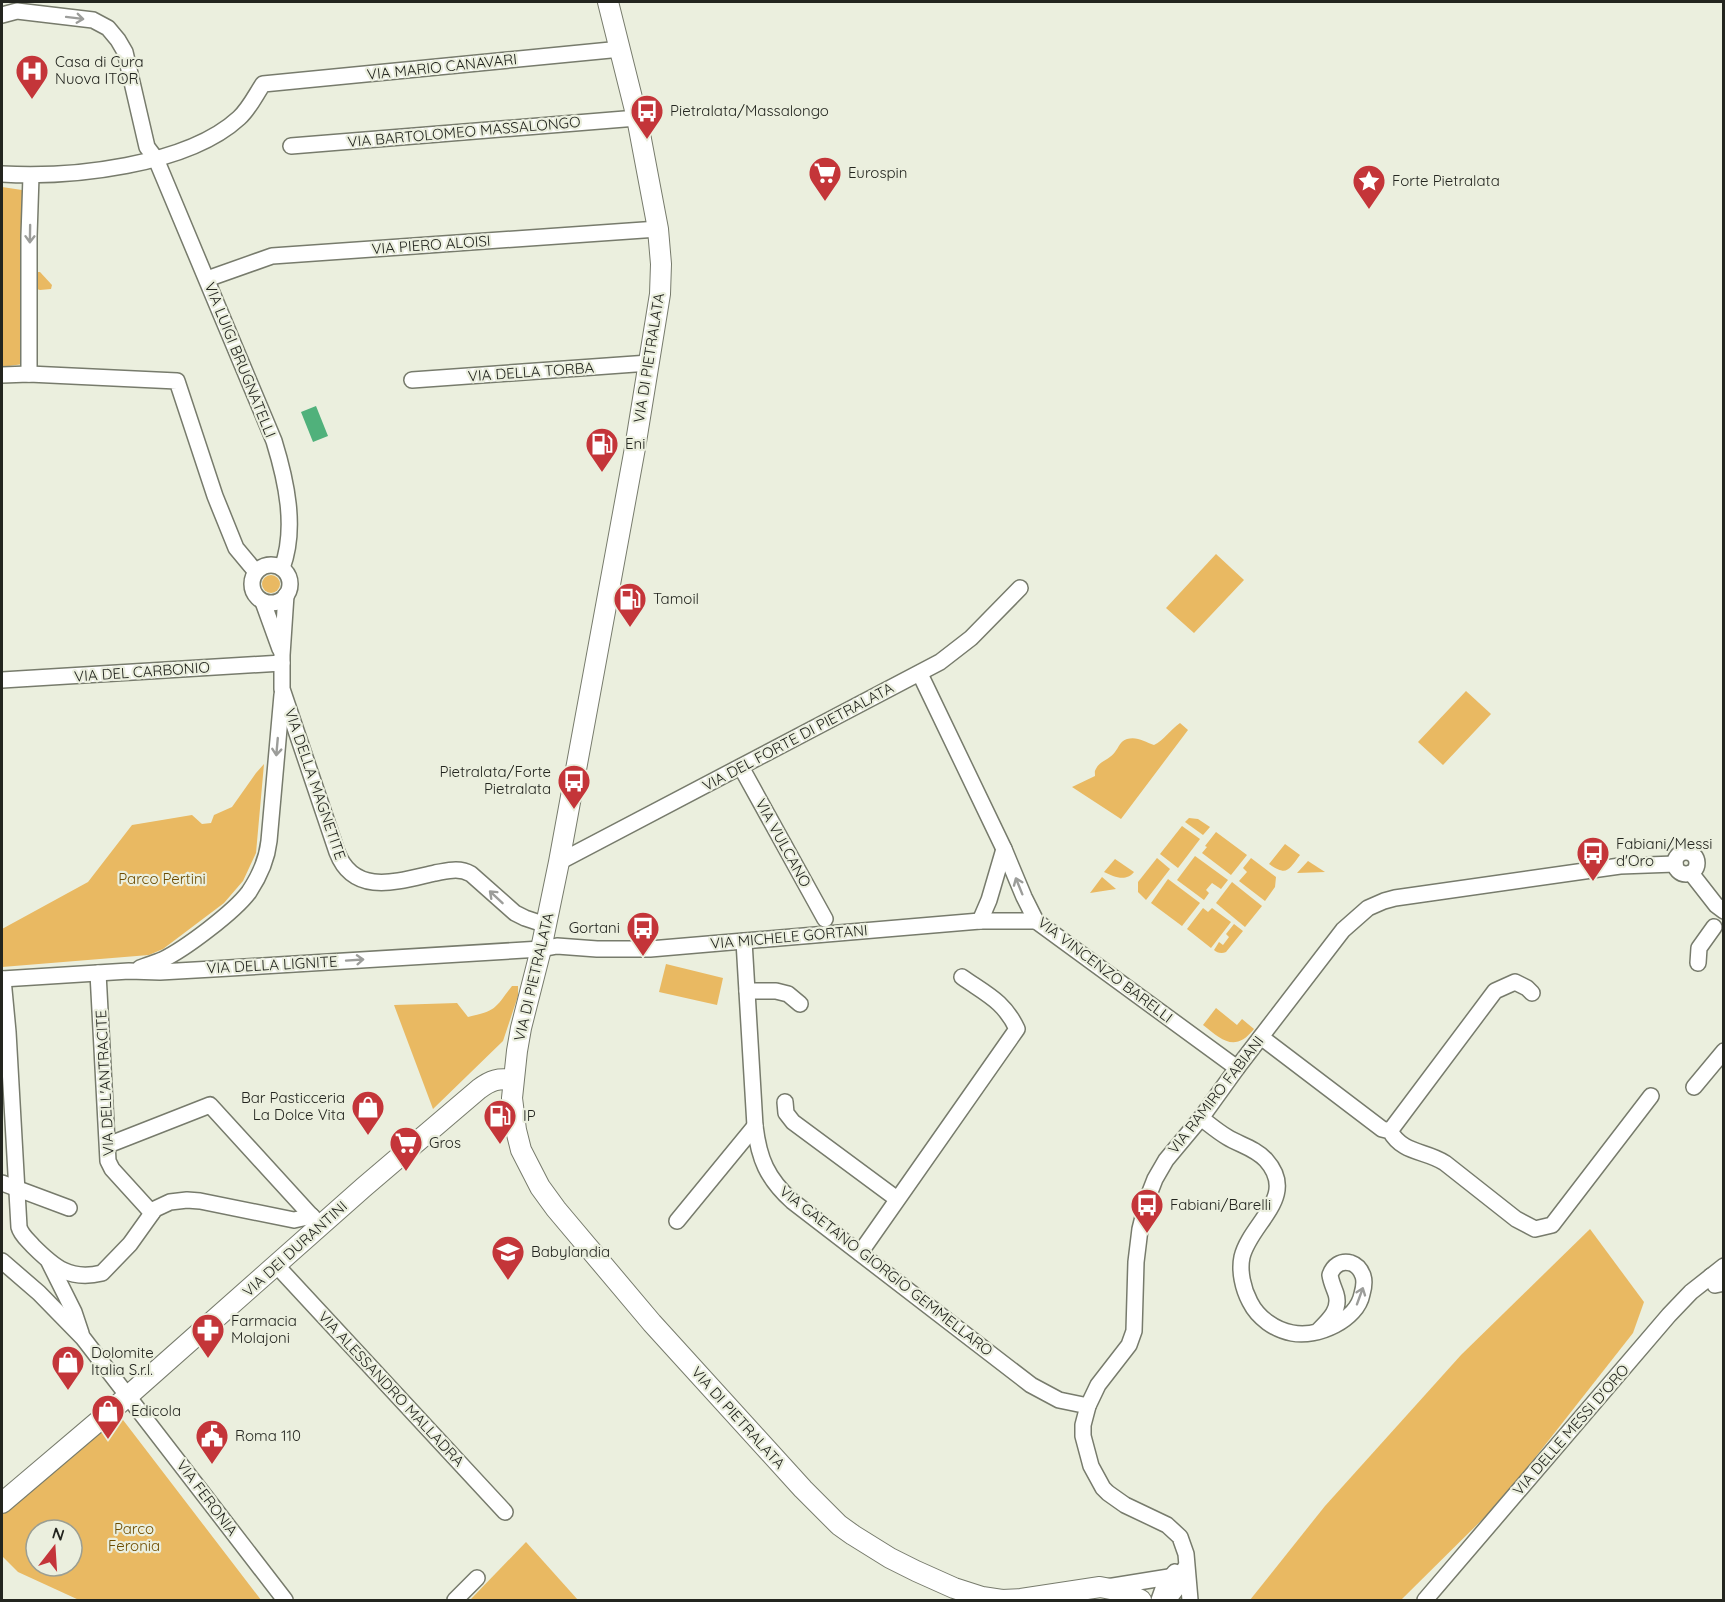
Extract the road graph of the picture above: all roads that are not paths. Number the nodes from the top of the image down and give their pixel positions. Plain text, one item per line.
1 (30, 2) edge
2 (608, 2) edge
3 (9, 13) edge
4 (621, 49) junction
5 (637, 118) junction
6 (291, 146) dead end
7 (156, 159) junction
8 (2, 174) edge
9 (32, 176) junction
10 (658, 229) junction
11 (207, 279) junction
12 (649, 363) junction
13 (29, 374) junction
14 (2, 375) edge
15 (412, 380) dead end
16 (282, 568) junction
17 (256, 572) junction
18 (1020, 588) dead end
19 (286, 595) junction
20 (263, 602) junction
21 (282, 659) junction
22 (920, 674) junction
23 (2, 680) edge
24 (282, 689) junction
25 (741, 767) junction
26 (1004, 849) junction
27 (559, 862) junction
28 (1724, 911) edge
29 (825, 919) dead end
30 (980, 921) junction
31 (1036, 921) junction
32 (546, 925) junction
33 (1720, 927) edge
34 (744, 941) junction
35 (541, 949) junction
36 (178, 950) junction
37 (1698, 963) dead end
38 (129, 971) junction
39 (179, 971) junction
40 (98, 973) junction
41 (962, 977) dead end
42 (2, 979) edge
43 (747, 991) junction
44 (1532, 993) dead end
45 (800, 1004) dead end
46 (1261, 1037) junction
47 (1724, 1050) edge
48 (1237, 1068) junction
49 (513, 1080) junction
50 (1694, 1087) dead end
51 (1651, 1096) dead end
52 (786, 1102) dead end
53 (1201, 1118) junction
54 (755, 1126) junction
55 (1390, 1131) junction
56 (108, 1145) junction
57 (2, 1183) edge
58 (17, 1189) junction
59 (897, 1199) junction
60 (69, 1208) dead end
61 (152, 1213) junction
62 (316, 1221) junction
63 (677, 1221) dead end
64 (860, 1253) junction
65 (2, 1260) edge
66 (48, 1261) junction
67 (277, 1266) junction
68 (1724, 1266) edge
69 (1717, 1279) edge
70 (1317, 1332) junction
71 (83, 1338) junction
72 (128, 1396) junction
73 (1088, 1406) junction
74 (2, 1503) edge
75 (505, 1512) dead end
76 (1186, 1562) junction
77 (1169, 1577) junction
78 (477, 1578) dead end
79 (1104, 1587) junction
80 (285, 1600) edge
81 (454, 1600) edge
82 (1141, 1600) edge
83 (1159, 1600) edge
84 (1168, 1600) edge
85 (1190, 1600) edge
86 (1425, 1600) edge

1 - 3 street
2 - 4 street, VIA DI PIETRALATA
3 -> 7 street, VIA LUIGI BRUGNATELLI
4 - 5 street, VIA DI PIETRALATA
4 - 7 street, VIA MARIO CANAVARI
5 - 6 street, VIA BARTOLOMEO MASSALONGO
5 - 10 street, VIA DI PIETRALATA
7 - 9 street
7 - 11 street, VIA LUIGI BRUGNATELLI
8 - 9 street
9 -> 13 street
10 - 11 street, VIA PIERO ALOISI
10 - 12 street, VIA DI PIETRALATA
11 - 16 street, VIA LUIGI BRUGNATELLI
12 - 15 street, VIA DELLA TORBA
12 - 27 street, VIA DI PIETRALATA
13 - 14 street
13 - 17 street
16 - 17 street
16 - 19 street
17 - 20 street
18 - 22 street, VIA DEL FORTE DI PIETRALATA
19 - 20 street
19 - 21 street, VIA DELLA MAGNETITE
20 - 21 street, VIA DELLA MAGNETITE
21 - 23 street, VIA DEL CARBONIO
21 - 24 street, VIA DELLA MAGNETITE
22 - 25 street, VIA DEL FORTE DI PIETRALATA
22 - 26 street, VIA VINCENZO BARELLI
32 -> 24 street, VIA DELLA MAGNETITE
24 -> 36 street
25 - 27 street, VIA DEL FORTE DI PIETRALATA
25 - 29 street, VIA VULCANO
26 - 30 street
31 -> 26 street, VIA VINCENZO BARELLI
27 - 32 street, VIA DI PIETRALATA
28 - 46 street, VIA RAMIRO FABIANI
30 - 31 street, VIA MICHELE GORTANI
30 - 34 street, VIA MICHELE GORTANI
31 - 48 street, VIA VINCENZO BARELLI
32 - 35 street, VIA DI PIETRALATA
33 - 37 street
34 - 35 street, VIA MICHELE GORTANI
34 - 43 street, VIA GAETANO GIORGIO GEMMELLARO
39 -> 35 street, VIA DELLA LIGNITE
35 - 49 street, VIA DI PIETRALATA
36 - 38 street
36 - 39 street
38 - 39 street, VIA DELLA LIGNITE
38 - 40 street, VIA DELLA LIGNITE
40 - 42 street, VIA DELLA LIGNITE
40 - 56 street, VIA DELL'ANTRACITE
41 - 59 street
42 - 58 street
43 - 45 street
43 - 54 street, VIA GAETANO GIORGIO GEMMELLARO
44 - 55 street
46 - 48 street, VIA RAMIRO FABIANI
46 - 55 street
47 - 50 street
48 - 53 street, VIA RAMIRO FABIANI
49 - 62 street, VIA DEI DURANTINI
49 - 79 street, VIA DI PIETRALATA
51 - 55 street
52 - 59 street
53 - 70 street
53 - 73 street, VIA RAMIRO FABIANI
54 - 63 street
54 - 64 street, VIA GAETANO GIORGIO GEMMELLARO
56 - 61 street, VIA DELL'ANTRACITE
56 - 62 street
57 - 58 street
58 - 60 street
58 - 66 street
59 - 64 street
61 - 62 street
61 - 66 street
62 - 67 street, VIA DEI DURANTINI
64 - 73 street, VIA GAETANO GIORGIO GEMMELLARO
65 - 71 street
66 - 71 street
67 - 72 street, VIA DEI DURANTINI
67 - 75 street, VIA ALESSANDRO MALLADRA
68 - 69 street, VIA DELLE MESSI D'ORO
69 - 86 street, VIA DELLE MESSI D'ORO
70 -> 70 street
71 - 72 street, VIA FERONIA
72 - 74 street, VIA DEI DURANTINI
72 - 80 street, VIA FERONIA
73 - 76 street, VIA RAMIRO FABIANI
76 - 77 street
76 - 84 street
76 - 85 street, VIA RAMIRO FABIANI
77 - 79 street
77 - 83 street
78 - 81 street
79 - 82 street, VIA DI PIETRALATA

